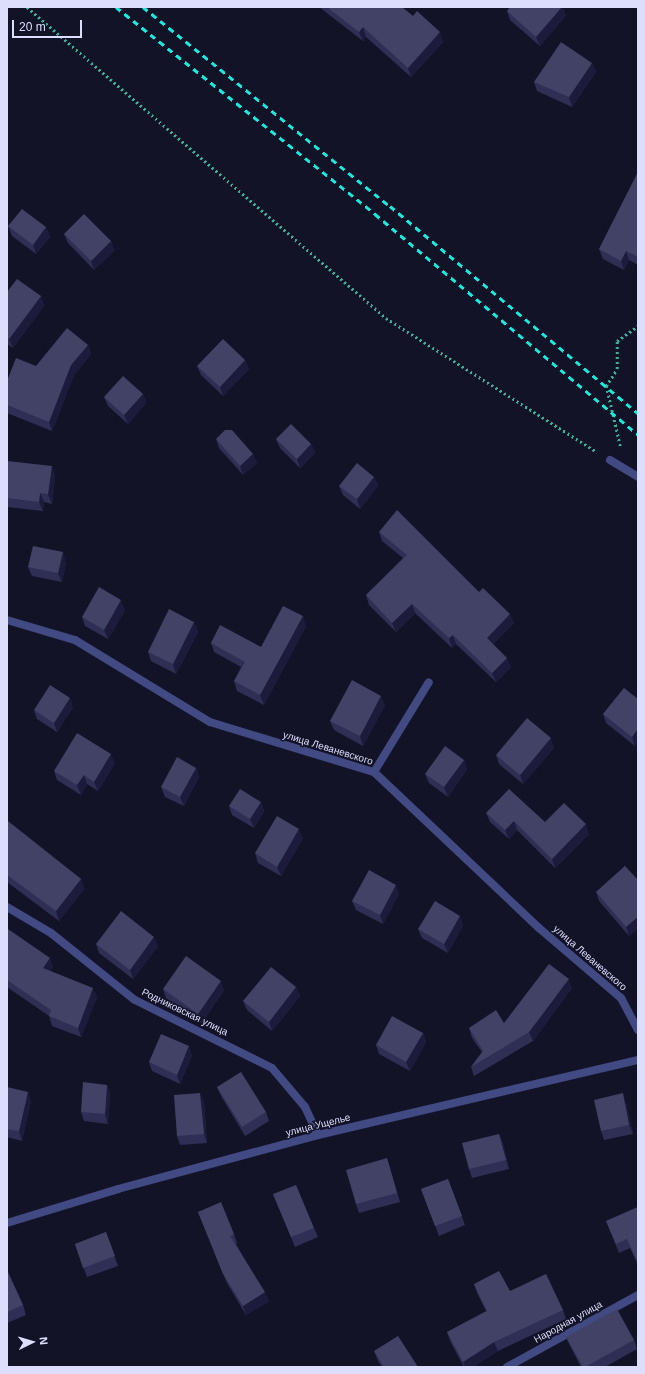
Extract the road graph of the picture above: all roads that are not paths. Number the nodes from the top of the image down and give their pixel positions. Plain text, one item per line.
1 (610, 460) road end
2 (638, 478) edge
3 (7, 620) edge
4 (429, 682) dead end
5 (374, 772) junction
6 (7, 907) edge
7 (638, 1030) edge
8 (638, 1060) edge
9 (318, 1135) junction
10 (7, 1223) edge
11 (638, 1295) edge
12 (513, 1366) edge

1 - 2 street
3 - 5 street, улица Леваневского
4 - 5 street
5 - 7 street, улица Леваневского
6 - 9 street, Родниковская улица
8 - 9 street, улица Ущелье
9 - 10 street, улица Ущелье
11 - 12 street, Народная улица

